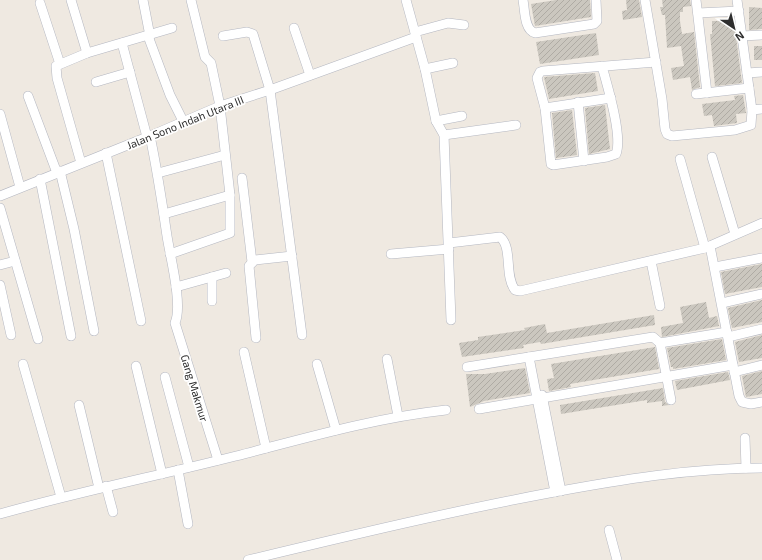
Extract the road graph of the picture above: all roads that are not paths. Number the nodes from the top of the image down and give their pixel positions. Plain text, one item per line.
1 (71, 0) edge
2 (143, 0) edge
3 (191, 0) edge
4 (406, 0) edge
5 (523, 0) edge
6 (596, 0) edge
7 (646, 0) edge
8 (696, 0) edge
9 (737, 0) edge
10 (40, 2) dead end
11 (738, 11) junction
12 (698, 13) junction
13 (464, 25) dead end
14 (172, 28) dead end
15 (294, 28) dead end
16 (416, 34) junction
17 (762, 35) edge
18 (149, 36) junction
19 (223, 36) dead end
20 (741, 36) junction
21 (122, 43) junction
22 (87, 53) junction
23 (656, 62) junction
24 (453, 63) dead end
25 (60, 64) junction
26 (602, 66) junction
27 (425, 69) junction
28 (130, 72) junction
29 (762, 72) edge
30 (747, 73) junction
31 (310, 75) junction
32 (96, 82) dead end
33 (749, 88) junction
34 (270, 90) junction
35 (707, 93) junction
36 (696, 94) dead end
37 (28, 96) dead end
38 (611, 98) junction
39 (578, 102) junction
40 (220, 106) junction
41 (545, 108) junction
42 (762, 109) edge
43 (752, 110) junction
44 (0, 114) edge
45 (462, 116) dead end
46 (184, 121) junction
47 (436, 121) junction
48 (516, 125) dead end
49 (444, 135) junction
50 (148, 136) junction
51 (106, 153) junction
52 (225, 155) junction
53 (712, 157) dead end
54 (680, 159) dead end
55 (584, 161) junction
56 (81, 163) junction
57 (58, 172) junction
58 (158, 173) junction
59 (242, 178) dead end
60 (40, 179) junction
61 (20, 187) junction
62 (230, 195) junction
63 (0, 196) edge
64 (0, 208) edge
65 (164, 214) junction
66 (762, 223) edge
67 (735, 234) junction
68 (449, 246) junction
69 (708, 247) junction
70 (170, 254) junction
71 (391, 254) dead end
72 (292, 256) junction
73 (762, 258) edge
74 (15, 261) junction
75 (651, 261) junction
76 (252, 262) junction
77 (0, 265) edge
78 (715, 267) junction
79 (226, 273) dead end
80 (212, 277) junction
81 (0, 285) edge
82 (176, 287) junction
83 (762, 294) edge
84 (212, 301) dead end
85 (722, 302) junction
86 (660, 306) dead end
87 (451, 320) dead end
88 (141, 321) dead end
89 (762, 330) edge
90 (94, 331) dead end
91 (727, 334) junction
92 (11, 335) dead end
93 (302, 335) dead end
94 (70, 336) dead end
95 (256, 338) dead end
96 (38, 340) dead end
97 (660, 343) junction
98 (244, 352) dead end
99 (532, 356) junction
100 (387, 359) dead end
101 (23, 364) dead end
102 (317, 364) dead end
103 (762, 365) edge
104 (136, 366) dead end
105 (467, 367) dead end
106 (733, 368) junction
107 (165, 377) dead end
108 (666, 378) junction
109 (539, 400) junction
110 (671, 400) dead end
111 (762, 402) edge
112 (79, 405) dead end
113 (479, 409) dead end
114 (446, 410) dead end
115 (398, 416) junction
116 (336, 430) junction
117 (745, 438) dead end
118 (266, 448) junction
119 (218, 460) junction
120 (189, 467) junction
121 (746, 468) junction
122 (762, 468) edge
123 (178, 470) junction
124 (162, 474) junction
125 (103, 487) junction
126 (558, 491) junction
127 (61, 497) junction
128 (113, 512) dead end
129 (0, 514) edge
130 (188, 524) dead end
131 (609, 530) dead end
132 (248, 560) edge
133 (618, 560) edge

1 - 22 street
2 - 18 street
3 - 40 street
4 - 16 street
5 - 6 street
7 - 23 street
8 - 12 street
9 - 11 street
10 - 25 street
11 - 12 street
11 - 20 street
12 - 35 street
13 - 16 street, Jalan Sono Indah Utara III
14 - 18 street
15 - 31 street
16 - 27 street
16 - 31 street, Jalan Sono Indah Utara III
17 - 20 street
18 - 21 street
18 - 46 street
19 - 34 street
20 - 30 street
21 - 22 street
21 - 28 street, Gang Makmur
22 - 25 street
23 - 26 street
23 - 43 street
24 - 27 street
25 - 56 street
26 - 38 street
26 - 41 street
27 - 47 street
28 - 32 street
28 - 50 street, Gang Makmur
29 - 30 street
30 - 33 street
31 - 34 street, Jalan Sono Indah Utara III
33 - 35 street
33 - 43 street
34 - 40 street, Jalan Sono Indah Utara III
34 - 72 street
35 - 36 street
37 - 57 street
38 - 39 street
38 - 55 street
39 - 41 street
39 - 55 street
40 - 46 street, Jalan Sono Indah Utara III
40 - 52 street
41 - 55 street
42 - 43 street
44 - 61 street
45 - 47 street
46 - 50 street, Jalan Sono Indah Utara III
47 - 49 street
48 - 49 street
49 - 68 street
50 - 51 street, Jalan Sono Indah Utara III
50 - 58 street, Gang Makmur
51 - 56 street, Jalan Sono Indah Utara III
51 - 88 street
52 - 58 street
52 - 62 street
53 - 67 street
54 - 69 street
56 - 57 street, Jalan Sono Indah Utara III
57 - 60 street, Jalan Sono Indah Utara III
57 - 90 street
58 - 65 street, Gang Makmur
59 - 76 street
60 - 61 street, Jalan Sono Indah Utara III
60 - 94 street
61 - 63 street, Jalan Sono Indah Utara III
62 - 65 street
62 - 70 street
64 - 74 street
65 - 70 street, Gang Makmur
66 - 67 street
67 - 69 street
68 - 71 street
68 - 75 street
68 - 87 street
69 - 75 street
69 - 78 street
70 - 82 street, Gang Makmur
72 - 76 street
72 - 93 street
73 - 78 street
74 - 77 street
74 - 96 street
75 - 86 street
76 - 95 street
78 - 85 street
79 - 80 street
80 - 82 street
80 - 84 street
81 - 92 street
82 - 119 street, Gang Makmur
83 - 85 street
85 - 91 street
89 - 91 street
91 - 97 street
91 - 106 street
97 - 99 street
97 - 108 street
98 - 118 street
99 - 105 street
99 - 109 street
100 - 115 street
101 - 127 street
102 - 116 street
103 - 106 street
104 - 124 street
106 - 108 street
106 - 111 street
107 - 120 street
108 - 109 street
108 - 110 street
109 - 113 street
109 - 126 street
112 - 125 street
114 - 115 street
115 - 116 street
116 - 118 street
117 - 121 street
118 - 119 street
119 - 120 street
120 - 123 street
121 - 122 street
121 - 126 street
123 - 124 street
123 - 130 street
124 - 125 street
125 - 127 street
125 - 128 street
126 - 132 street
127 - 129 street
131 - 133 street

